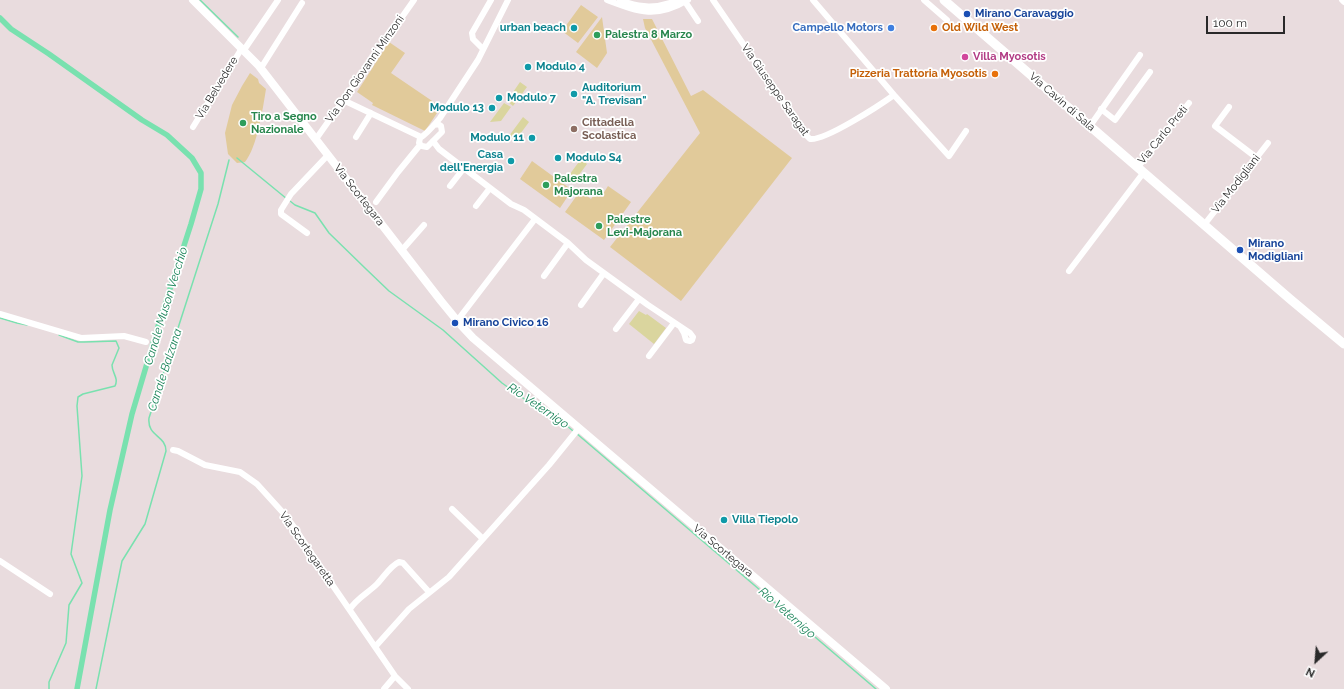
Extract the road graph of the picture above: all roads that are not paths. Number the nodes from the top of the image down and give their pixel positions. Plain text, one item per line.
1 (193, 0) edge
2 (278, 0) edge
3 (414, 0) edge
4 (491, 0) edge
5 (508, 0) edge
6 (607, 0) edge
7 (620, 0) edge
8 (678, 0) edge
9 (714, 0) edge
10 (813, 0) edge
11 (924, 0) edge
12 (944, 0) edge
13 (686, 1) edge
14 (302, 3) dead end
15 (947, 20) dead end
16 (698, 21) dead end
17 (243, 49) junction
18 (483, 49) junction
19 (1140, 55) dead end
20 (261, 68) junction
21 (1150, 72) dead end
22 (894, 95) junction
23 (343, 100) junction
24 (1189, 103) dead end
25 (1229, 107) dead end
26 (1101, 110) junction
27 (371, 113) junction
28 (440, 118) junction
29 (434, 125) junction
30 (441, 126) junction
31 (1090, 126) junction
32 (193, 127) dead end
33 (966, 130) dead end
34 (356, 137) dead end
35 (421, 137) junction
36 (316, 139) junction
37 (431, 143) junction
38 (1268, 143) dead end
39 (420, 145) junction
40 (328, 155) junction
41 (1257, 158) junction
42 (464, 168) junction
43 (1141, 170) junction
44 (450, 186) dead end
45 (490, 188) junction
46 (376, 202) dead end
47 (476, 206) dead end
48 (535, 219) junction
49 (424, 225) dead end
50 (1204, 225) junction
51 (307, 233) dead end
52 (568, 243) junction
53 (402, 250) junction
54 (1069, 271) dead end
55 (604, 273) junction
56 (544, 276) dead end
57 (639, 299) junction
58 (581, 305) dead end
59 (0, 314) edge
60 (457, 321) junction
61 (674, 323) junction
62 (680, 328) dead end
63 (616, 329) dead end
64 (146, 342) dead end
65 (1344, 344) edge
66 (649, 356) dead end
67 (579, 428) junction
68 (173, 450) dead end
69 (452, 508) dead end
70 (483, 539) junction
71 (0, 561) edge
72 (429, 592) junction
73 (50, 594) dead end
74 (350, 609) junction
75 (375, 647) junction
76 (395, 676) junction
77 (384, 689) edge
78 (408, 689) edge
79 (886, 689) edge

1 - 17 street, Via Belvedere
2 - 17 street
3 - 23 street, Via Don Giovanni Minzoni
4 - 18 street
5 - 18 street
6 - 13 street
7 - 8 street
9 - 22 street, Via Giuseppe Saragat
10 - 22 street
11 - 15 street
12 - 31 main road, Via Cavin di Sala
13 - 16 street
14 - 20 street
17 - 20 street, Via Scortegara
17 - 32 street, Via Belvedere
18 - 28 street
19 - 26 street
20 - 36 street, Via Scortegara
21 - 26 street
22 - 33 street
23 - 27 street
23 - 36 street, Via Don Giovanni Minzoni
24 - 43 street, Via Carlo Preti
25 - 41 street
26 - 31 street
27 - 34 street
27 - 35 street
28 - 29 street
28 - 30 street
29 - 30 street
29 - 35 street
30 - 37 street
31 - 43 main road, Via Cavin di Sala
35 - 39 street
36 - 40 street, Via Scortegara
37 - 39 street
37 - 42 street
38 - 41 street, Via Modigliani
39 - 46 street
40 - 51 street
40 - 53 street, Via Scortegara
41 - 50 street, Via Modigliani
42 - 44 street
42 - 45 street
43 - 50 main road, Via Cavin di Sala
43 - 54 street
45 - 47 street
45 - 48 street
48 - 52 street
48 - 60 street
49 - 53 street
50 - 65 main road, Via Cavin di Sala
52 - 55 street
52 - 56 street
53 - 60 street, Via Scortegara
55 - 57 street
55 - 58 street
57 - 61 street
57 - 63 street
59 - 64 street
60 - 67 street, Via Scortegara
61 - 62 street
61 - 66 street
67 - 70 street
67 - 79 street, Via Scortegara
68 - 74 street, Via Scortegaretta
69 - 70 street
70 - 72 street
71 - 73 street
72 - 74 street
72 - 75 street
74 - 75 street, Via Scortegaretta
75 - 76 street, Via Scortegaretta
76 - 77 street
76 - 78 street, Via Scortegaretta

